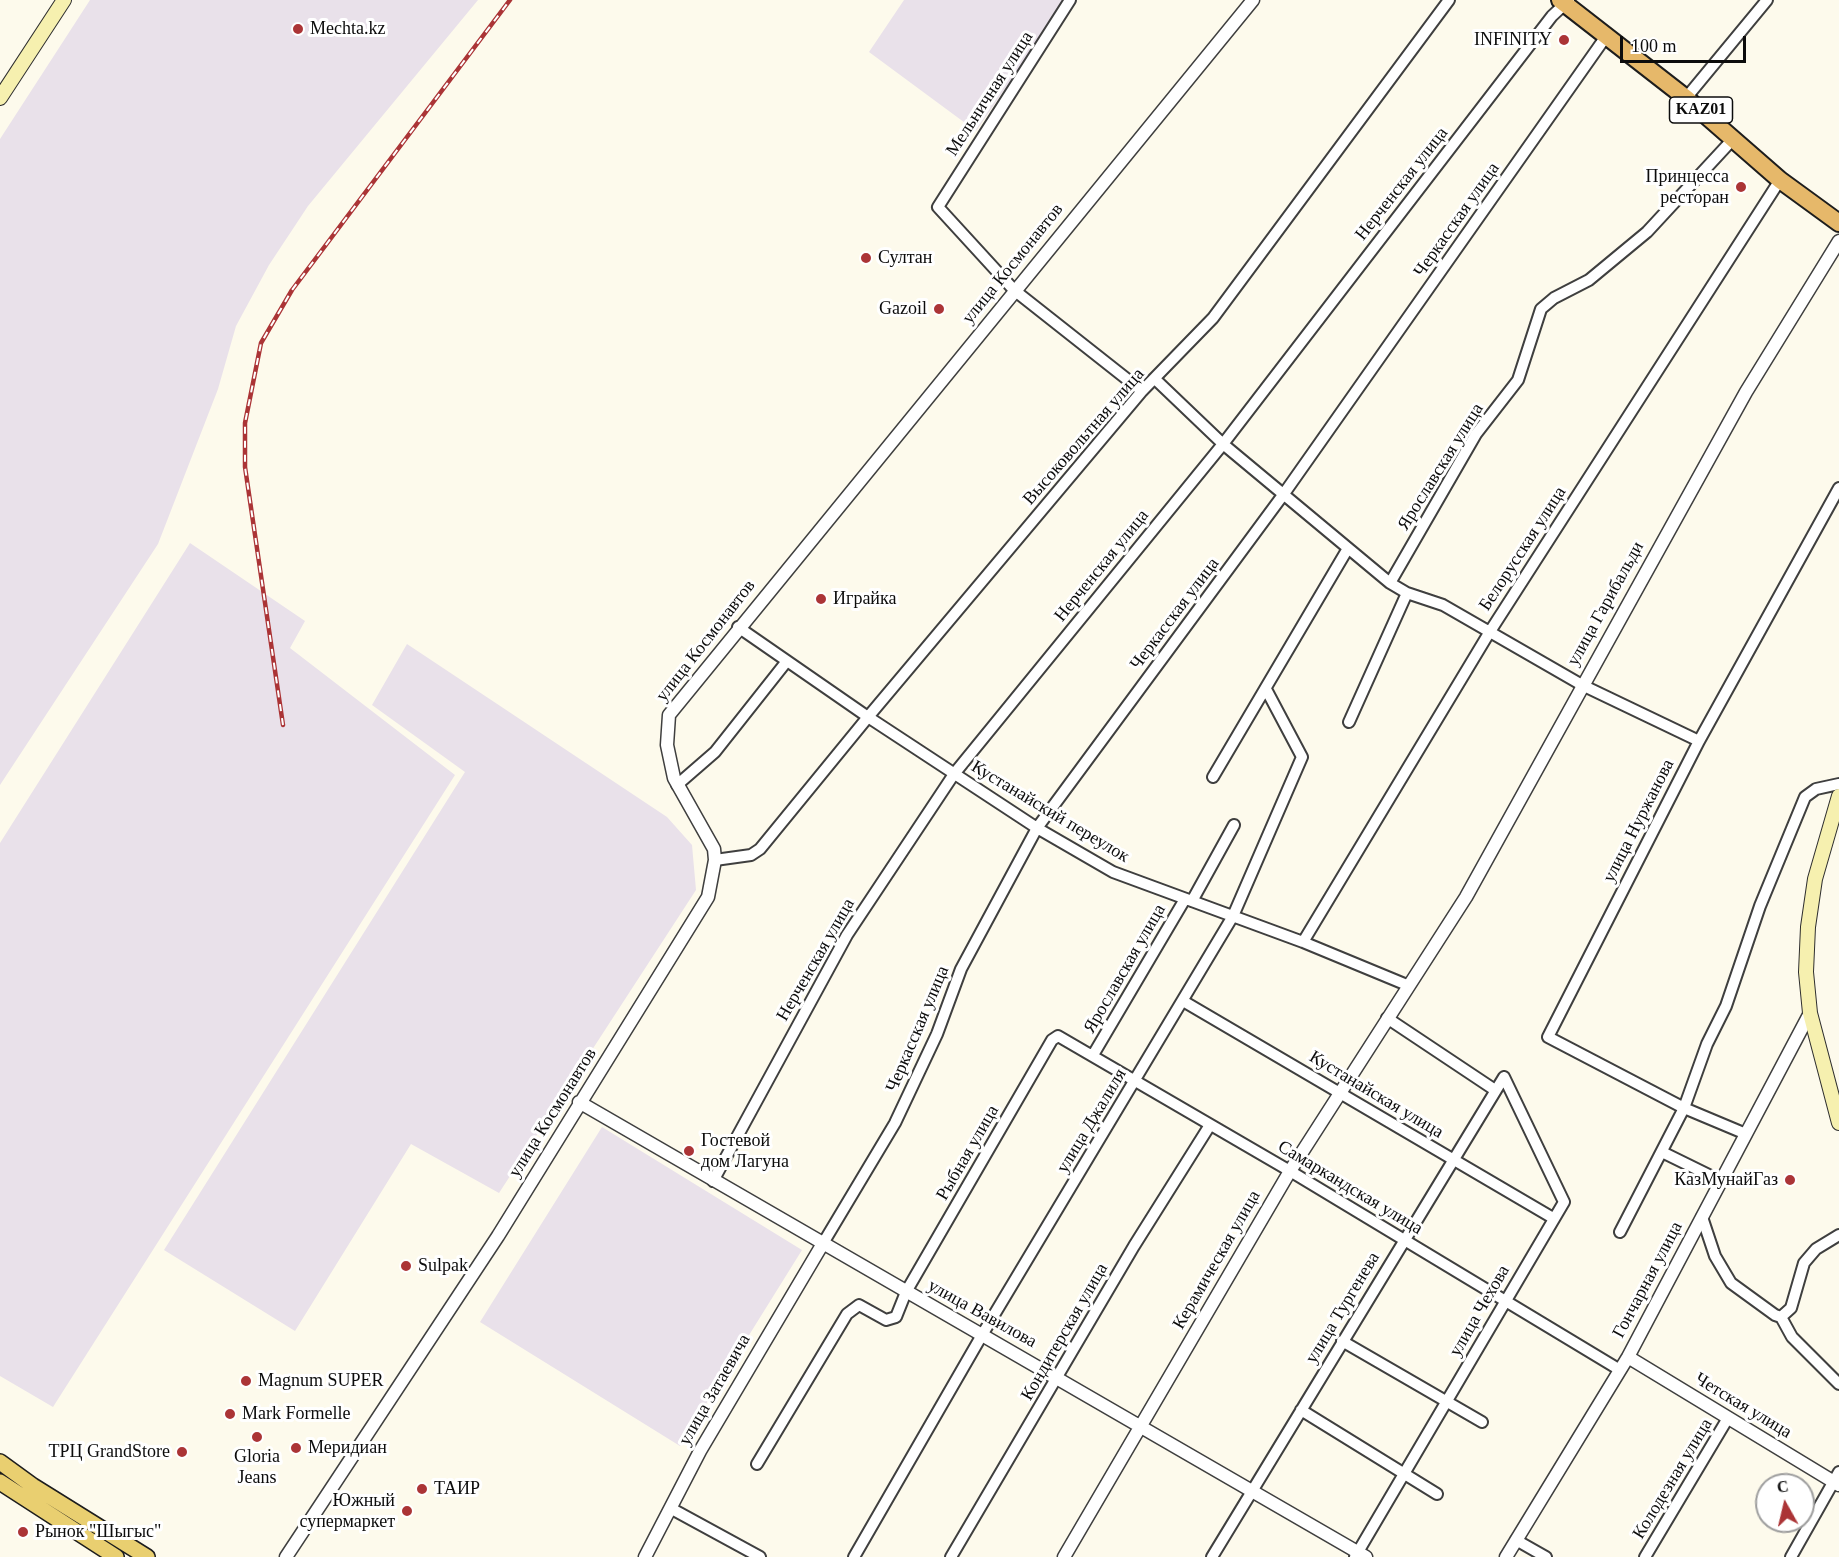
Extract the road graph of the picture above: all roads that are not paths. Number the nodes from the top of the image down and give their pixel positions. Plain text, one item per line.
1 (64, 0) edge
2 (1070, 0) edge
3 (1253, 0) edge
4 (1449, 0) edge
5 (1767, 0) edge
6 (1565, 1) edge
7 (1607, 35) junction
8 (0, 98) edge
9 (1686, 98) junction
10 (1734, 138) junction
11 (1780, 180) junction
12 (1839, 223) edge
13 (1839, 241) edge
14 (1014, 290) junction
15 (1155, 379) junction
16 (1142, 391) junction
17 (1223, 444) junction
18 (1839, 488) edge
19 (1284, 495) junction
20 (1347, 550) junction
21 (1390, 583) junction
22 (1407, 593) junction
23 (738, 627) junction
24 (1489, 633) junction
25 (787, 661) junction
26 (1582, 685) junction
27 (1267, 691) junction
28 (868, 717) junction
29 (1349, 722) dead end
30 (1699, 741) junction
31 (954, 774) junction
32 (1213, 777) dead end
33 (1839, 784) edge
34 (677, 785) junction
35 (1839, 796) edge
36 (1234, 825) dead end
37 (1037, 828) junction
38 (715, 860) junction
39 (1189, 900) junction
40 (1233, 916) junction
41 (1303, 942) junction
42 (1407, 985) junction
43 (1183, 1001) junction
44 (1810, 1013) junction
45 (1387, 1018) junction
46 (1061, 1037) joint
47 (1094, 1055) junction
48 (1504, 1077) joint
49 (1136, 1081) junction
50 (1495, 1090) junction
51 (1340, 1092) junction
52 (579, 1102) junction
53 (1684, 1108) junction
54 (1839, 1123) edge
55 (1210, 1125) junction
56 (1746, 1134) junction
57 (1662, 1152) junction
58 (1452, 1160) junction
59 (1290, 1171) junction
60 (713, 1181) junction
61 (1721, 1181) junction
62 (1702, 1217) junction
63 (1553, 1218) junction
64 (1620, 1232) dead end
65 (1839, 1235) edge
66 (1403, 1239) junction
67 (822, 1245) junction
68 (906, 1292) junction
69 (1506, 1300) junction
70 (1781, 1317) junction
71 (982, 1335) junction
72 (1342, 1341) junction
73 (1628, 1357) junction
74 (1620, 1370) junction
75 (1059, 1378) junction
76 (1839, 1383) edge
77 (1446, 1402) junction
78 (1301, 1410) junction
79 (1728, 1418) junction
80 (1482, 1422) dead end
81 (1142, 1426) junction
82 (0, 1462) edge
83 (757, 1464) dead end
84 (1403, 1475) junction
85 (1837, 1479) edge
86 (0, 1482) edge
87 (1252, 1491) junction
88 (1437, 1494) dead end
89 (672, 1509) junction
90 (1516, 1540) junction
91 (1360, 1555) edge
92 (116, 1557) edge
93 (147, 1557) edge
94 (286, 1557) edge
95 (645, 1557) edge
96 (760, 1557) edge
97 (854, 1557) edge
98 (951, 1557) edge
99 (1064, 1557) edge
100 (1212, 1557) edge
101 (1506, 1557) edge
102 (1546, 1557) edge
103 (1645, 1557) edge
104 (1791, 1557) edge

1 - 8 main road
2 - 14 street, Мельничная улица
3 - 14 street, улица Космонавтов
4 - 15 street, Высоковольтная улица
5 - 9 street
6 - 7 highway, KАZ01
6 - 17 street, Нерченская улица
7 - 9 highway, KАZ01
7 - 19 street, Черкасская улица
9 - 10 highway, KАZ01
10 - 11 highway, KАZ01
10 - 21 street, Ярославская улица
11 - 12 highway, KАZ01
11 - 24 street, Белорусская улица
13 - 26 street, улица Гарибальди
14 - 16 street
14 - 23 street, улица Космонавтов
15 - 16 street, Высоковольтная улица
15 - 17 street
16 - 28 street, Высоковольтная улица
17 - 19 street
17 - 31 street, Нерченская улица
18 - 30 street, улица Нуржанова
19 - 20 street
19 - 37 street, Черкасская улица
20 - 21 street
20 - 27 street
21 - 22 street
22 - 24 street
22 - 29 street
23 - 25 street, Кустанайский переулок
23 - 34 street, улица Космонавтов
24 - 26 street
24 - 41 street, Белорусская улица
25 - 28 street, Кустанайский переулок
25 - 34 street
26 - 30 street
26 - 42 street, улица Гарибальди
27 - 32 street
27 - 40 street, улица Джалиля
28 - 31 street, Кустанайский переулок
28 - 38 street, Высоковольтная улица
30 - 53 street, улица Нуржанова
31 - 37 street, Кустанайский переулок
31 - 60 street, Нерченская улица
33 - 53 street
34 - 38 street, улица Космонавтов
35 - 44 main road
36 - 39 street, Ярославская улица
37 - 39 street, Кустанайский переулок
37 - 67 street, Черкасская улица
38 - 52 street, улица Космонавтов
39 - 40 street, Кустанайский переулок
39 - 47 street, Ярославская улица
40 - 41 street, Кустанайский переулок
40 - 43 street, улица Джалиля
41 - 42 street, Кустанайский переулок
42 - 45 street, Керамическая улица
43 - 49 street, улица Джалиля
43 - 51 street, Кустанайская улица
44 - 54 main road
44 - 56 street, Гончарная улица
45 - 50 street
45 - 51 street, Керамическая улица
46 - 47 street, Самаркандская улица
46 - 68 street, Рыбная улица
47 - 49 street, Самаркандская улица
48 - 50 street, улица Тургенева
48 - 63 street, улица Чехова
49 - 55 street, Самаркандская улица
49 - 71 street, улица Джалиля
50 - 58 street, улица Тургенева
51 - 58 street, Кустанайская улица
51 - 59 street, Керамическая улица
52 - 60 street, улица Вавилова
52 - 94 street, улица Космонавтов
53 - 56 street, улица Нуржанова
53 - 57 street
55 - 59 street, Самаркандская улица
55 - 75 street, Кондитерская улица
56 - 61 street, Гончарная улица
57 - 61 street
57 - 64 street
58 - 63 street, Кустанайская улица
58 - 66 street, улица Тургенева
59 - 66 street, Самаркандская улица
59 - 81 street, Керамическая улица
60 - 67 street, улица Вавилова
61 - 62 street, Гончарная улица
62 - 70 street
62 - 73 street, Гончарная улица
63 - 69 street, улица Чехова
65 - 70 street
66 - 69 street, Самаркандская улица
66 - 72 street, улица Тургенева
67 - 68 street, улица Вавилова
67 - 89 street, улица Затаевича
68 - 71 street, улица Вавилова
68 - 83 street, Рыбная улица
69 - 74 street, Самаркандская улица
69 - 77 street, улица Чехова
70 - 76 street
71 - 75 street, улица Вавилова
71 - 97 street, улица Джалиля
72 - 77 street
72 - 78 street, улица Тургенева
73 - 74 street, Гончарная улица
73 - 79 street, Четская улица
74 - 90 street, Гончарная улица
75 - 81 street, улица Вавилова
75 - 98 street, Кондитерская улица
77 - 80 street
77 - 84 street, улица Чехова
78 - 84 street
78 - 87 street, улица Тургенева
79 - 85 street, Четская улица
79 - 103 street, Колодезная улица
81 - 87 street, улица Вавилова
81 - 99 street, Керамическая улица
82 - 93 main road
84 - 88 street
84 - 91 street, улица Чехова
85 - 104 street
86 - 92 main road
87 - 91 street, улица Вавилова
87 - 100 street, улица Тургенева
89 - 95 street, улица Затаевича
89 - 96 street
90 - 101 street, Гончарная улица
90 - 102 street

